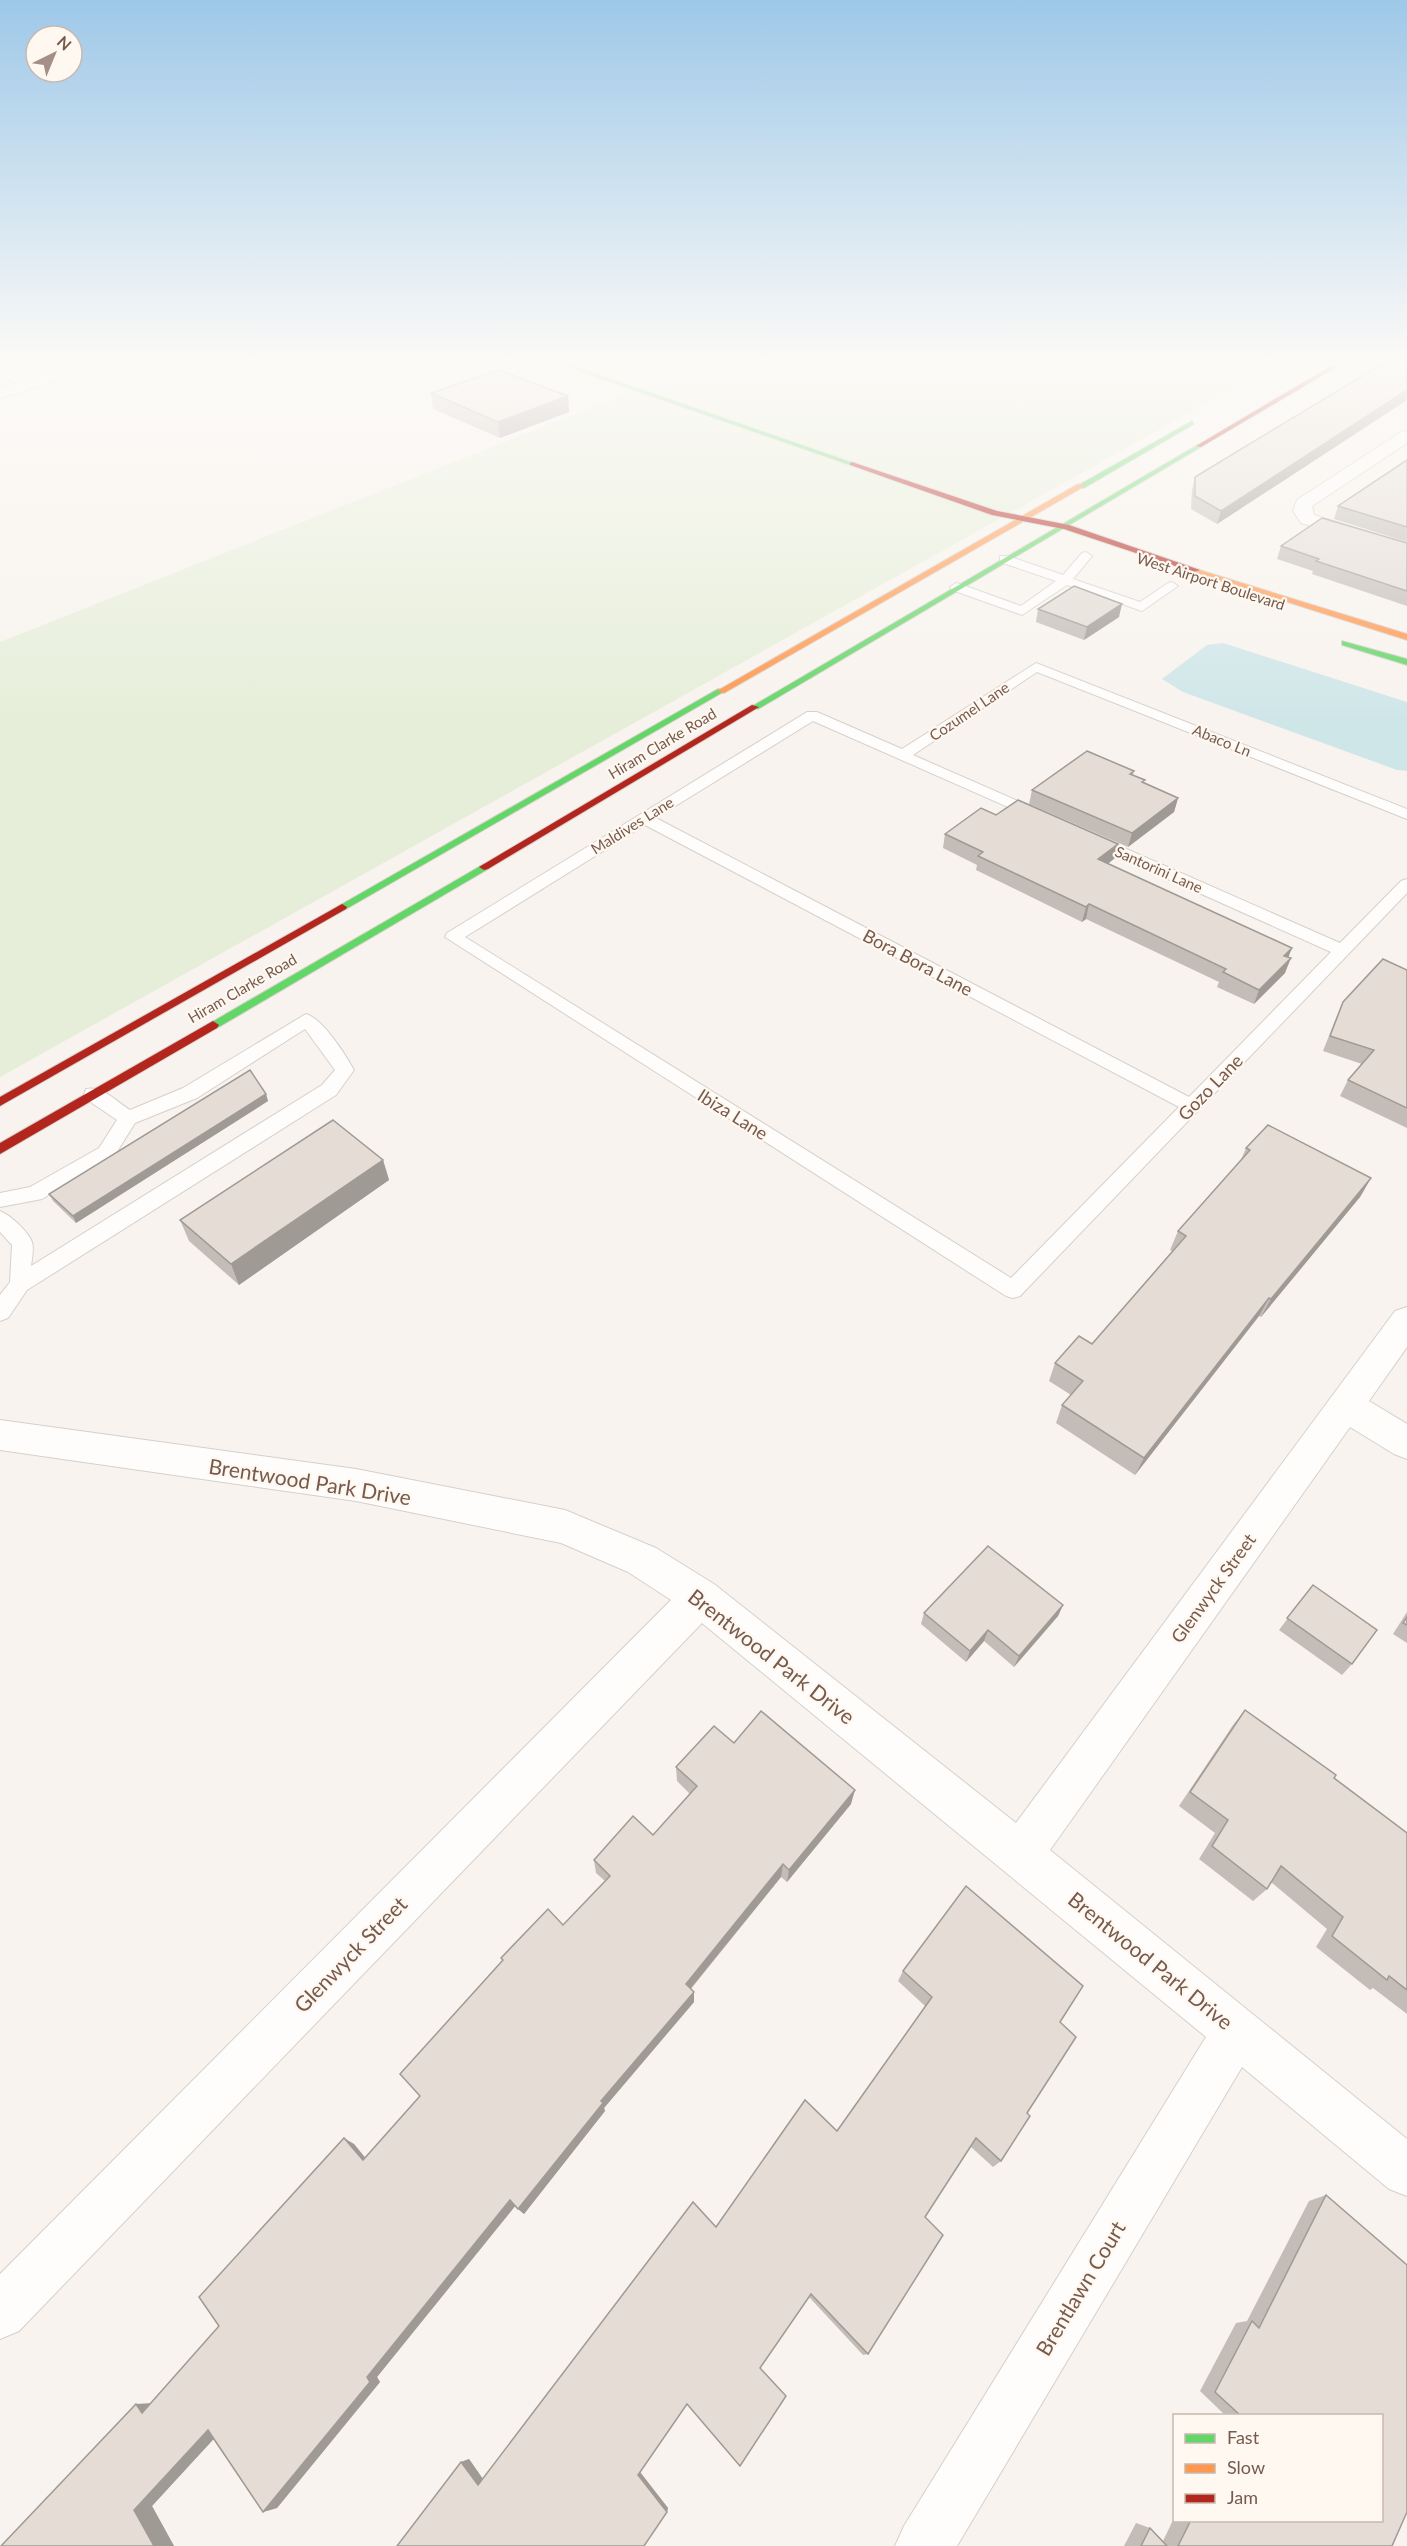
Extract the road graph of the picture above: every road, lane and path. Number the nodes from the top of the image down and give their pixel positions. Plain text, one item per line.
1 (907, 483) edge
2 (1086, 483) edge
3 (1135, 483) edge
4 (1337, 483) edge
5 (995, 513) junction
6 (1027, 516) junction
7 (1061, 526) junction
8 (1006, 529) junction
9 (1037, 540) junction
10 (1055, 546) dead end
11 (1407, 550) edge
12 (1086, 556) dead end
13 (1004, 559) junction
14 (1150, 579) dead end
15 (1066, 580) junction
16 (1172, 586) junction
17 (956, 587) junction
18 (1189, 592) dead end
19 (1407, 637) edge
20 (1334, 639) dead end
21 (778, 659) junction
22 (1407, 662) edge
23 (1036, 667) joint
24 (812, 673) junction
25 (903, 755) junction
26 (549, 789) junction
27 (585, 808) junction
28 (1407, 814) edge
29 (644, 818) junction
30 (1053, 822) edge
31 (1074, 831) edge
32 (1407, 884) edge
33 (453, 937) joint
34 (1342, 951) junction
35 (93, 1094) junction
36 (0, 1102) edge
37 (1192, 1106) junction
38 (128, 1118) junction
39 (0, 1149) edge
40 (0, 1200) edge
41 (0, 1219) edge
42 (20, 1284) junction
43 (1013, 1290) joint
44 (0, 1312) edge
45 (1407, 1321) edge
46 (1346, 1406) junction
47 (0, 1435) edge
48 (1407, 1443) edge
49 (700, 1597) junction
50 (1020, 1854) junction
51 (1237, 2031) junction
52 (1407, 2171) edge
53 (0, 2312) edge
54 (924, 2546) edge

1 - 5 main road, West Airport Boulevard
2 - 6 main road, Hiram Clarke Road
3 - 7 main road, Hiram Clarke Road
4 - 11 street
5 - 6 main road, West Airport Boulevard
5 - 8 main road
6 - 7 main road, West Airport Boulevard
6 - 8 main road, Hiram Clarke Road
7 - 9 main road, Hiram Clarke Road
7 - 19 main road, West Airport Boulevard
8 - 9 main road
8 - 21 main road, Hiram Clarke Road
9 - 10 main road
9 - 13 main road, Hiram Clarke Road
12 - 15 lane
13 - 15 lane
13 - 17 main road, Hiram Clarke Road
14 - 16 main road, West Airport Boulevard
15 - 16 lane
15 - 17 lane
16 - 18 main road, West Airport Boulevard
17 - 24 main road, Hiram Clarke Road
20 - 22 main road
21 - 24 main road
21 - 26 main road, Hiram Clarke Road
23 - 25 lane, Cozumel Lane
23 - 28 lane, Abaco Ln
24 - 27 main road, Hiram Clarke Road
25 - 29 lane, Maldives Lane
25 - 30 lane
26 - 27 main road
26 - 36 main road, Hiram Clarke Road
27 - 35 main road, Hiram Clarke Road
29 - 33 lane, Maldives Lane
29 - 37 lane, Bora Bora Lane
31 - 34 lane, Santorini Lane
32 - 34 lane, Gozo Lane
33 - 43 lane, Ibiza Lane
34 - 37 lane, Gozo Lane
35 - 38 lane
35 - 39 main road, Hiram Clarke Road
37 - 43 lane, Gozo Lane
38 - 40 lane
38 - 42 lane
41 - 42 lane
42 - 44 lane
45 - 46 street, Glenwyck Street
46 - 48 street
46 - 50 street, Glenwyck Street
47 - 49 street, Brentwood Park Drive
49 - 50 street, Brentwood Park Drive
49 - 53 street, Glenwyck Street
50 - 51 street, Brentwood Park Drive
51 - 52 street, Brentwood Park Drive
51 - 54 street, Brentlawn Court

